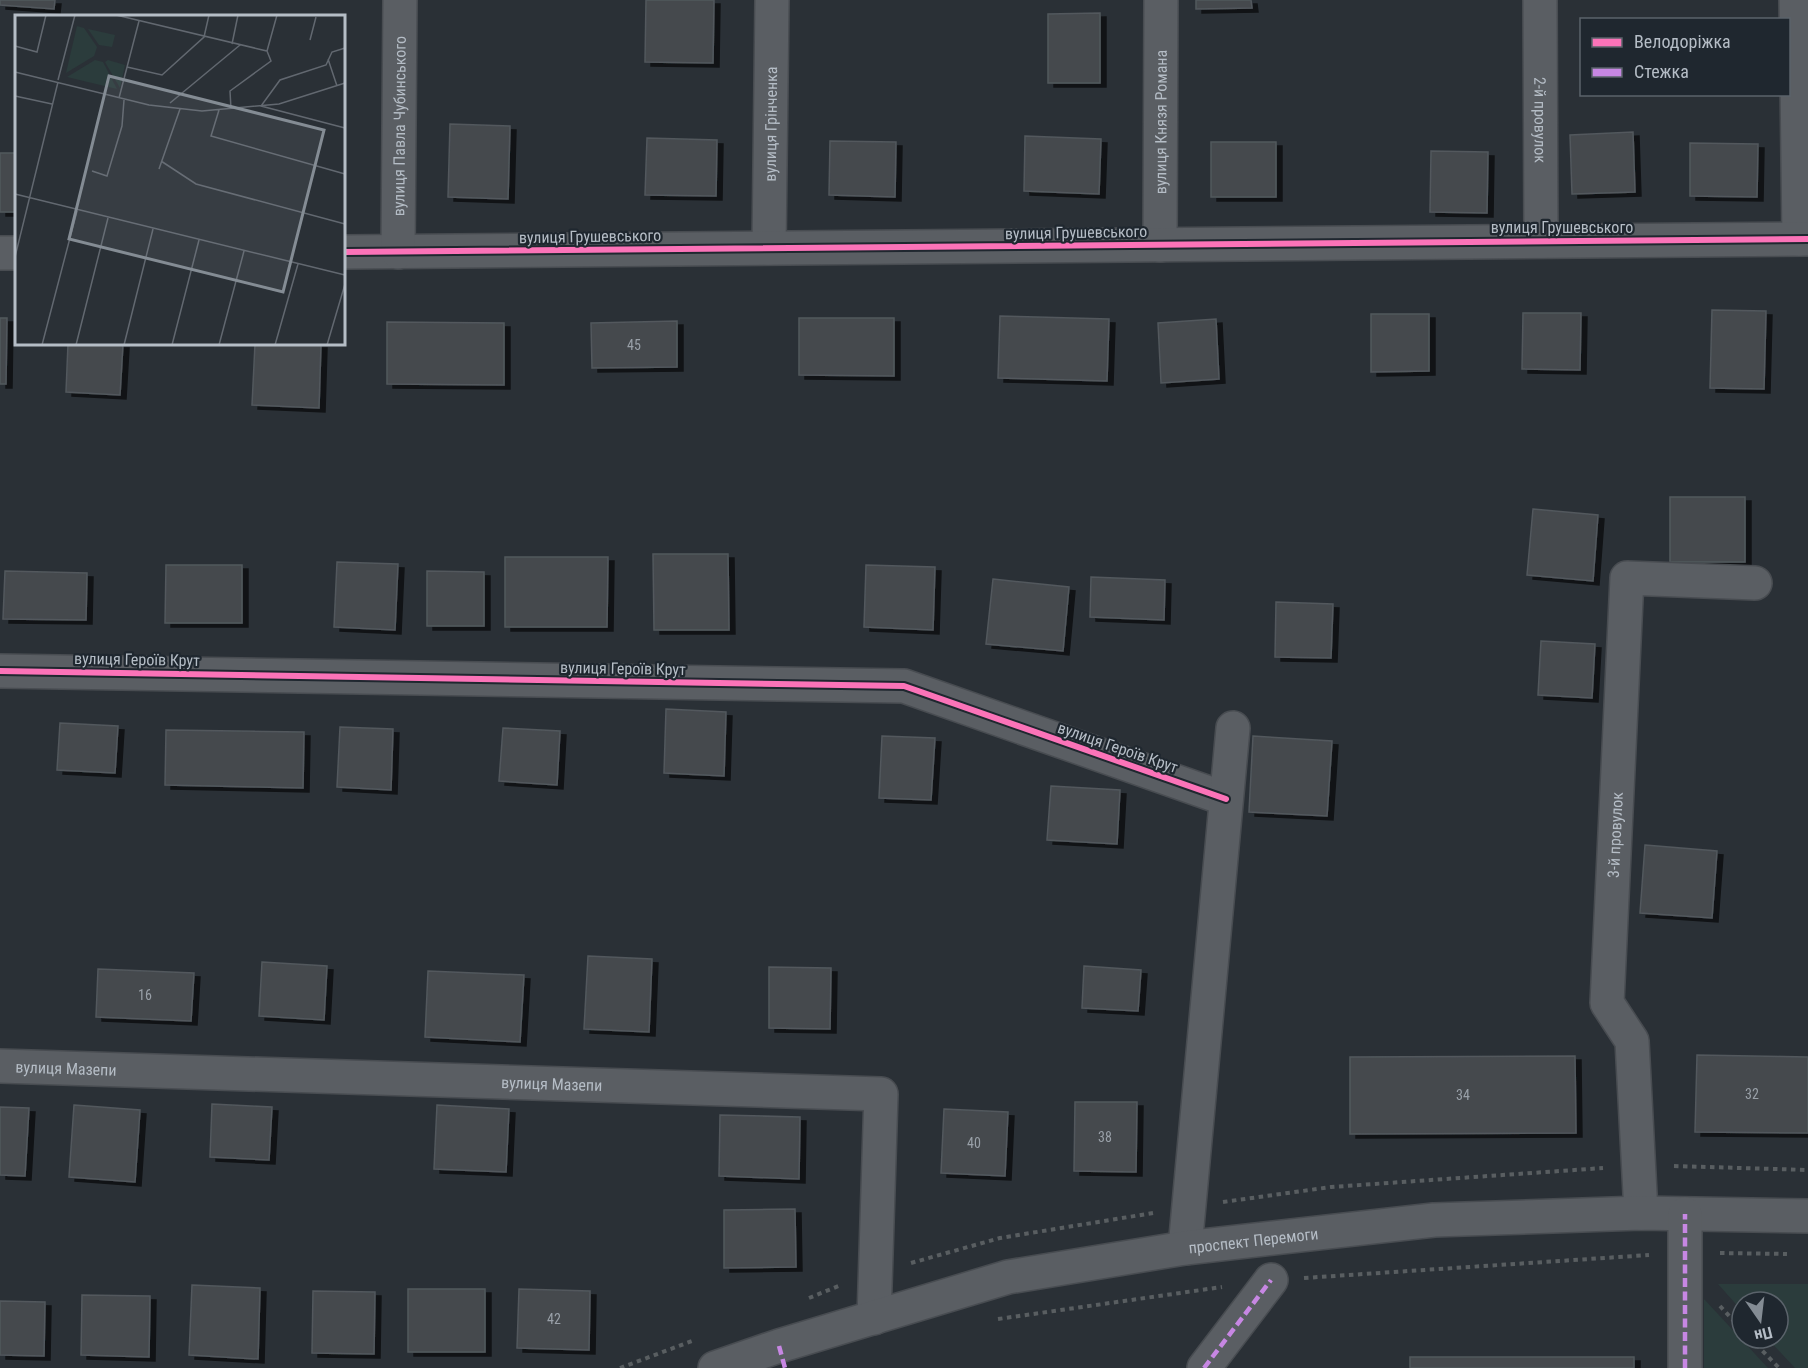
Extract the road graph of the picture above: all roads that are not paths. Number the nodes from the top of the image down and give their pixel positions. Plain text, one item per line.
1 (400, 0) edge
2 (772, 0) edge
3 (1161, 0) edge
4 (1540, 0) edge
5 (1796, 0) edge
6 (1804, 239) edge
7 (1541, 241) junction
8 (1160, 244) junction
9 (769, 248) junction
10 (345, 252) edge
11 (398, 252) junction
12 (1755, 583) dead end
13 (0, 671) edge
14 (1233, 728) dead end
15 (1226, 799) junction
16 (0, 1066) edge
17 (1641, 1214) junction
18 (1685, 1214) junction
19 (1808, 1216) edge
20 (1185, 1248) junction
21 (1271, 1280) road end
22 (874, 1318) junction
23 (782, 1357) edge
24 (715, 1368) edge
25 (1204, 1368) edge
26 (1684, 1368) edge

1 - 11 street, вулиця Павла Чубинського
2 - 9 street, вулиця Грінченка
3 - 8 street, вулиця Князя Романа
4 - 7 street, 2-й провулок
5 - 6 street
6 - 7 street, вулиця Грушевського
7 - 8 street, вулиця Грушевського
8 - 9 street, вулиця Грушевського
9 - 11 street, вулиця Грушевського
10 - 11 street, вулиця Грушевського
12 - 17 street, 3-й провулок
13 - 15 street, вулиця Героїв Крут
14 - 15 street
15 - 20 street
16 - 22 street, вулиця Мазепи
17 - 18 street, проспект Перемоги
17 - 20 street, проспект Перемоги
18 - 19 street, проспект Перемоги
18 - 26 street
20 - 22 street, проспект Перемоги
21 - 25 street
22 - 23 street, проспект Перемоги
23 - 24 street, проспект Перемоги

